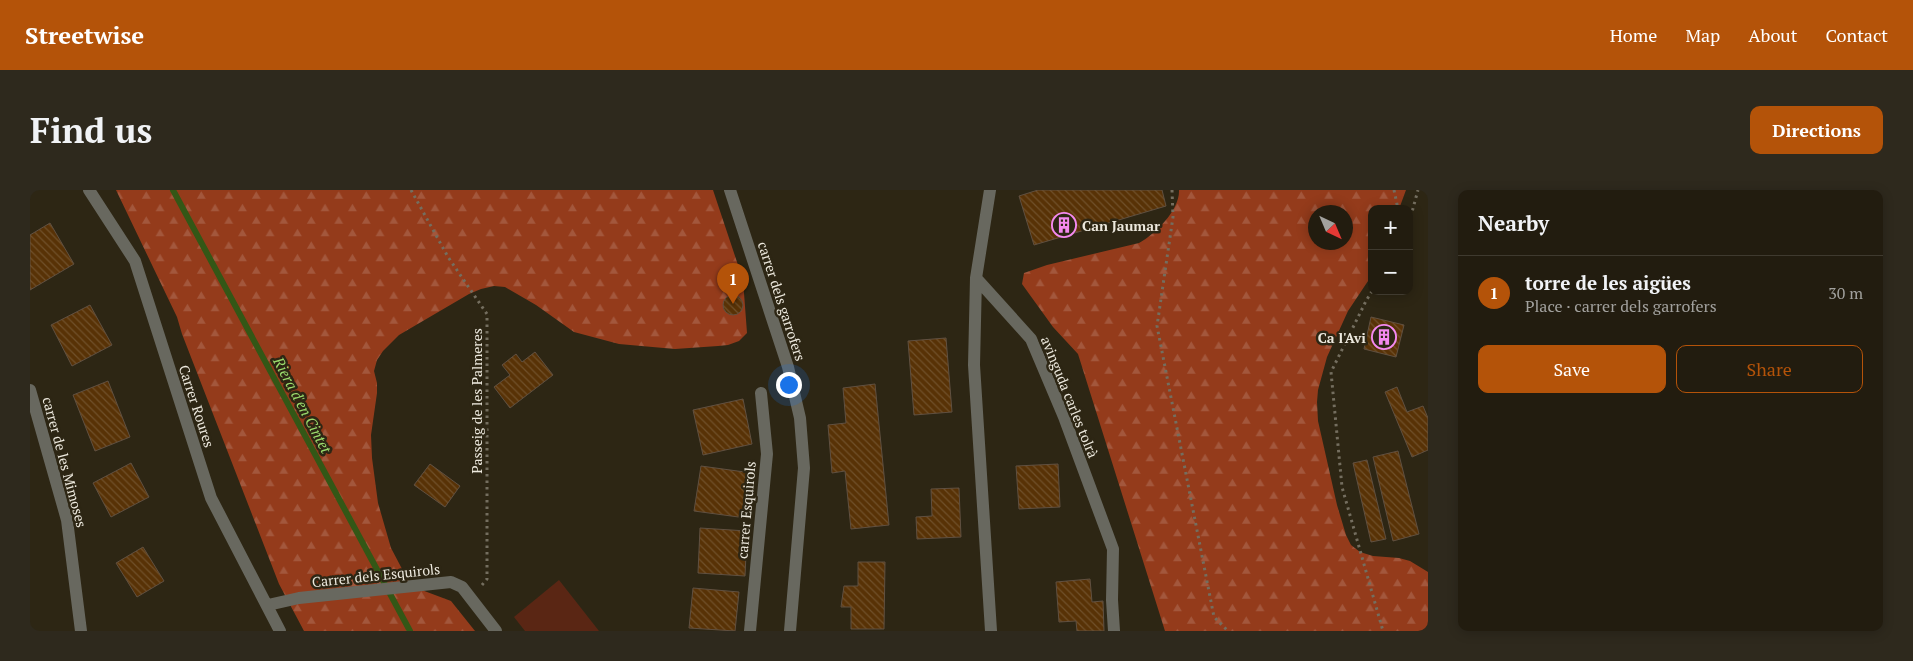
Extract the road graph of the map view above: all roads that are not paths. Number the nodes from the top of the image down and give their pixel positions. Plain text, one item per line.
1 (89, 190) edge
2 (730, 190) edge
3 (990, 190) edge
4 (976, 278) junction
5 (30, 390) edge
6 (761, 393) dead end
7 (268, 605) junction
8 (80, 631) edge
9 (280, 631) edge
10 (496, 631) edge
11 (750, 631) edge
12 (790, 631) edge
13 (991, 631) edge
14 (1114, 631) edge

1 - 7 street, Carrer Roures
2 - 12 street, carrer dels garrofers
3 - 4 street
4 - 13 street
4 - 14 street, avinguda carles tolrà
5 - 8 street, carrer de les Mimoses
6 - 11 street, carrer Esquirols
7 - 9 street, Carrer Roures
7 - 10 street, Carrer dels Esquirols

